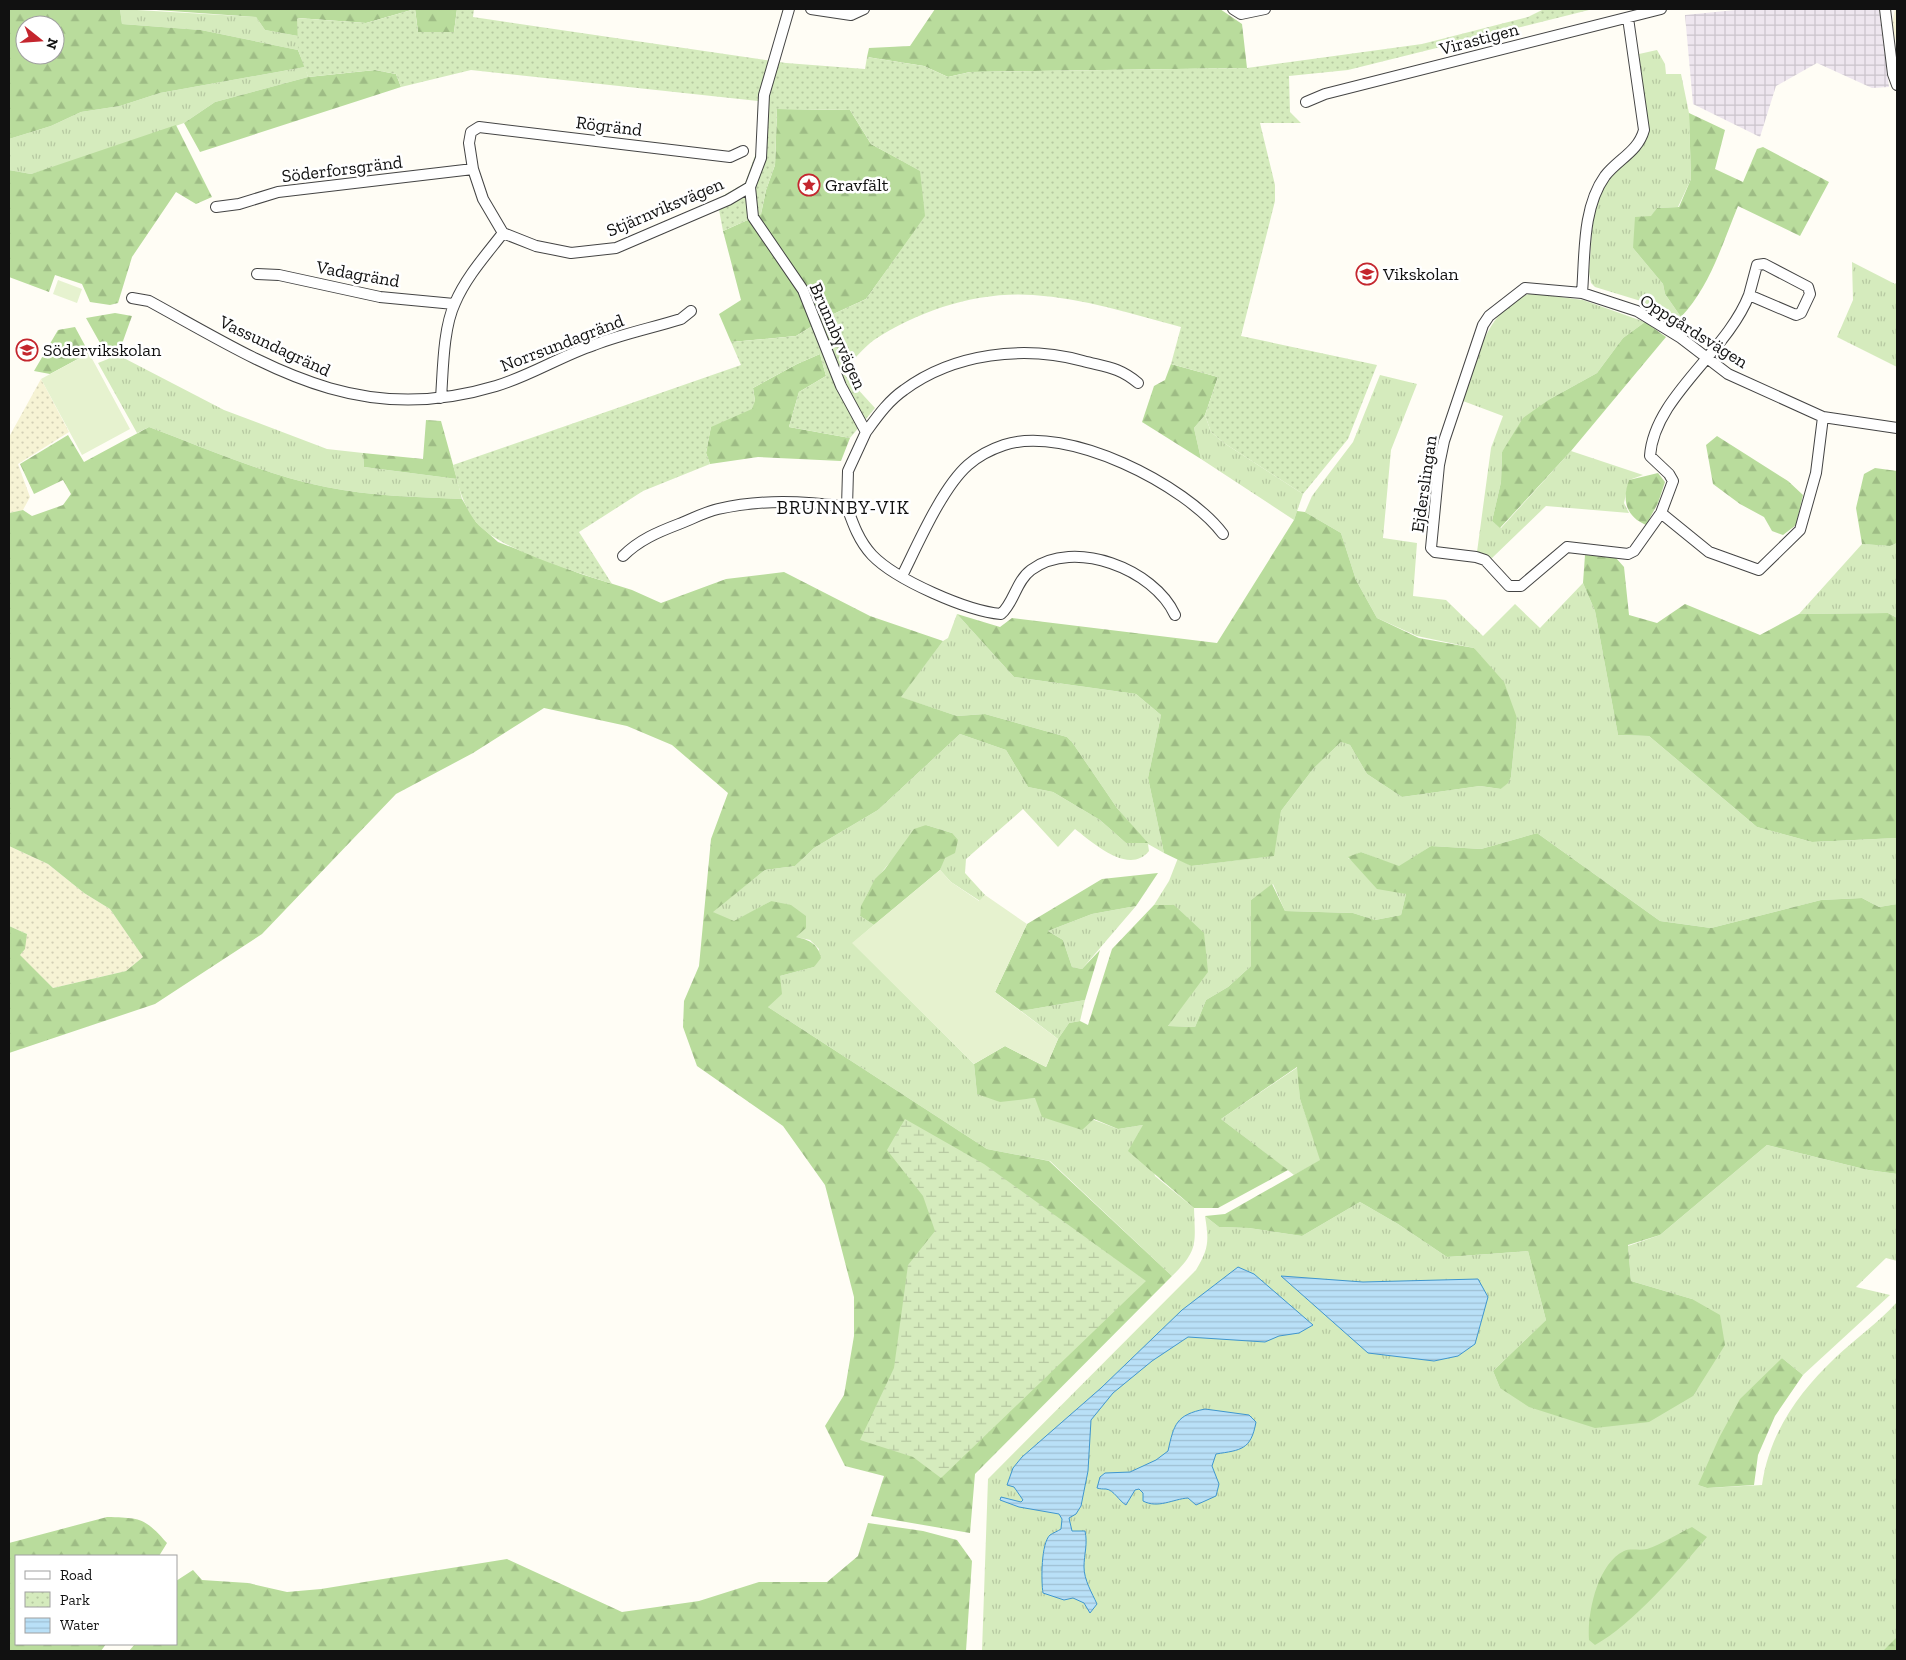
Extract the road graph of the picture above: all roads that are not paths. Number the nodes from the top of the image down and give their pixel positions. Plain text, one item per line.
1 (789, 9) edge
2 (811, 9) edge
3 (864, 9) edge
4 (1233, 9) edge
5 (1265, 9) edge
6 (1661, 9) edge
7 (1885, 9) edge
8 (1628, 18) junction
9 (1897, 85) edge
10 (1306, 102) dead end
11 (743, 151) dead end
12 (472, 169) junction
13 (750, 187) junction
14 (216, 207) dead end
15 (503, 233) junction
16 (257, 274) dead end
17 (1582, 293) junction
18 (1749, 295) junction
19 (132, 298) dead end
20 (454, 304) junction
21 (692, 311) dead end
22 (1709, 358) junction
23 (1138, 383) dead end
24 (441, 398) junction
25 (1823, 417) junction
26 (1897, 428) edge
27 (866, 432) junction
28 (847, 507) junction
29 (1661, 513) junction
30 (1223, 534) dead end
31 (623, 556) dead end
32 (902, 576) junction
33 (1175, 615) dead end

1 - 13 street, Brunnbyvägen
2 - 3 street
4 - 5 street
6 - 8 street, Virastigen
7 - 9 street
8 - 10 street, Virastigen
8 - 17 street
11 - 12 street, Rögränd
12 - 14 street, Söderforsgränd
12 - 15 street
13 - 15 street, Stjärnviksvägen
13 - 27 street, Brunnbyvägen
15 - 20 street
16 - 20 street, Vadagränd
17 - 22 street, Oppgårdsvägen
17 - 29 street, Ejderslingan
18 - 18 street
18 - 22 street
19 - 24 street, Vassundagränd
20 - 24 street
21 - 24 street, Norrsundagränd
22 - 25 street, Oppgårdsvägen
22 - 29 street
23 - 27 street
25 - 26 street, Oppgårdsvägen
25 - 29 street
27 - 28 street
28 - 31 street
28 - 32 street
30 - 32 street
32 - 33 street

